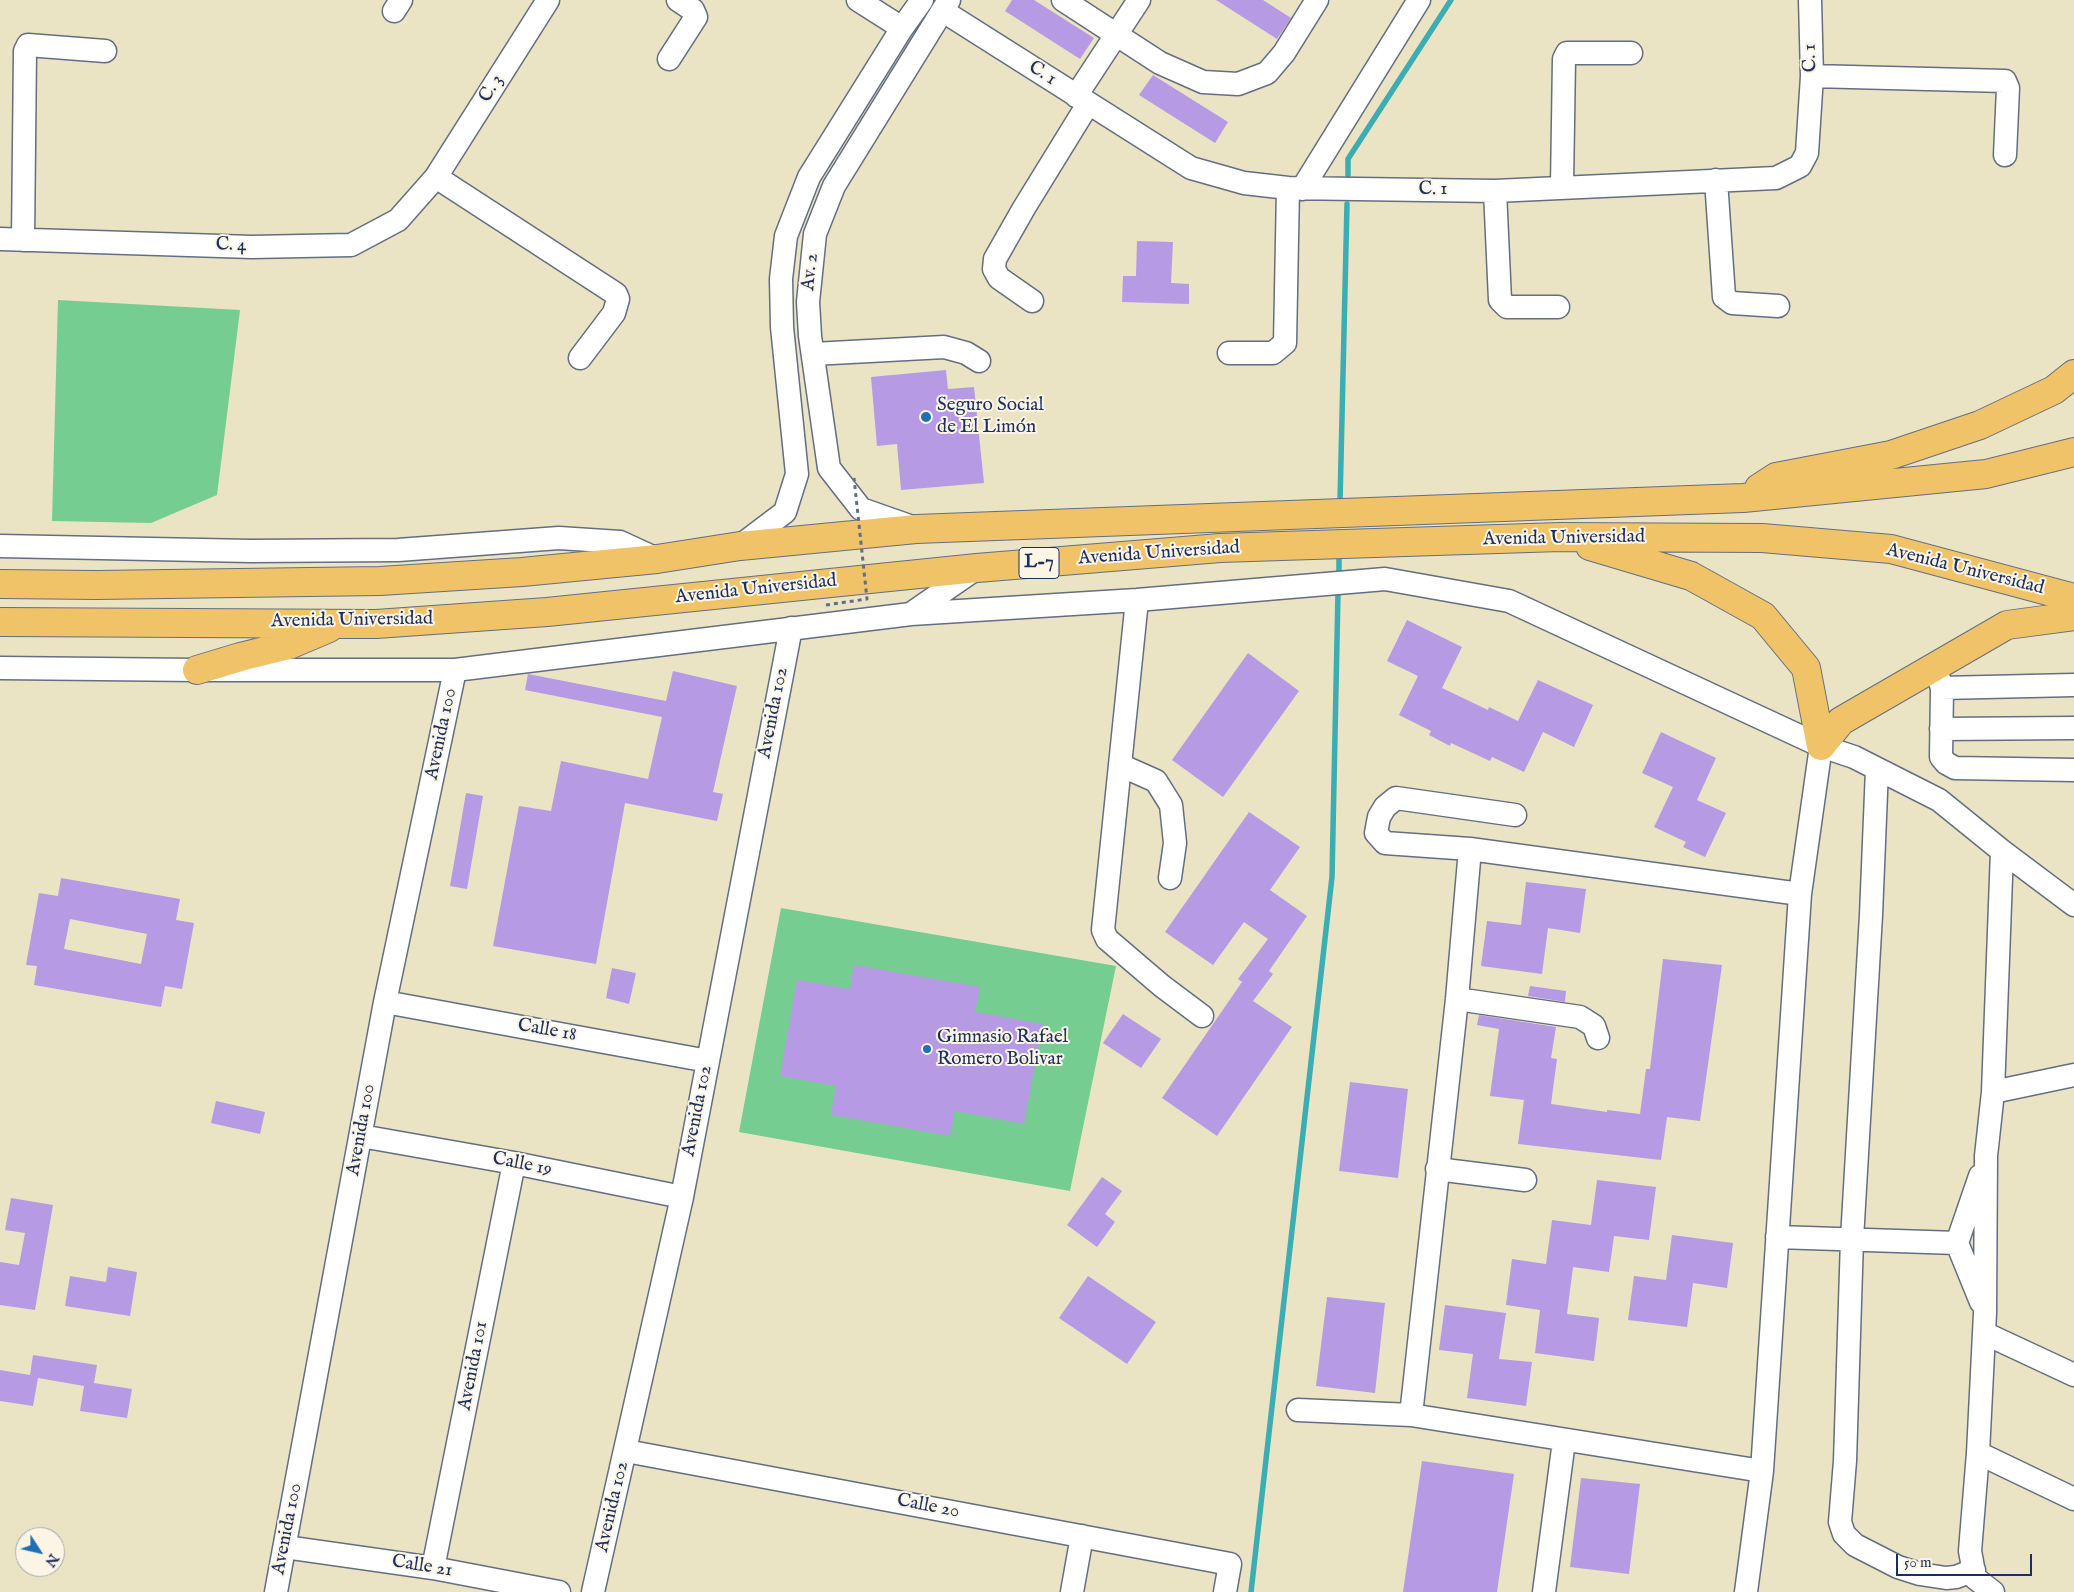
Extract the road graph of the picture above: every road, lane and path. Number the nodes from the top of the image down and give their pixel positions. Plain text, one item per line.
1 (678, 0) edge
2 (858, 0) edge
3 (922, 0) edge
4 (1063, 0) edge
5 (1139, 0) edge
6 (1317, 0) edge
7 (1419, 0) edge
8 (1810, 0) edge
9 (545, 1) edge
10 (946, 5) edge
11 (902, 28) junction
12 (1117, 35) junction
13 (105, 51) dead end
14 (1631, 54) dead end
15 (669, 59) dead end
16 (1812, 76) junction
17 (1082, 100) junction
18 (2005, 156) dead end
19 (436, 177) junction
20 (1716, 180) junction
21 (1562, 186) junction
22 (1295, 189) junction
23 (1495, 190) junction
24 (0, 239) edge
25 (23, 240) junction
26 (1032, 301) dead end
27 (1778, 306) dead end
28 (1558, 307) dead end
29 (1229, 353) dead end
30 (813, 354) junction
31 (580, 358) dead end
32 (979, 361) dead end
33 (2074, 374) edge
34 (2074, 452) edge
35 (854, 478) dead end
36 (1743, 498) junction
37 (916, 529) junction
38 (1560, 537) junction
39 (0, 546) edge
40 (740, 546) junction
41 (657, 559) junction
42 (977, 568) junction
43 (0, 584) edge
44 (2074, 598) edge
45 (1137, 600) junction
46 (826, 606) dead end
47 (911, 614) junction
48 (2074, 616) edge
49 (0, 622) edge
50 (338, 623) junction
51 (791, 628) junction
52 (0, 668) edge
53 (197, 670) junction
54 (456, 670) junction
55 (1939, 678) junction
56 (2074, 685) edge
57 (2074, 728) edge
58 (1941, 729) junction
59 (1821, 746) junction
60 (1120, 765) junction
61 (1877, 769) junction
62 (2074, 770) edge
63 (1514, 815) dead end
64 (1470, 849) junction
65 (2002, 851) junction
66 (1170, 878) dead end
67 (1800, 894) junction
68 (2074, 905) edge
69 (1457, 999) junction
70 (385, 1002) junction
71 (1202, 1016) dead end
72 (1598, 1038) dead end
73 (708, 1060) junction
74 (2074, 1075) edge
75 (1993, 1092) junction
76 (361, 1136) junction
77 (1986, 1156) junction
78 (514, 1163) junction
79 (1437, 1168) junction
80 (1525, 1180) dead end
81 (682, 1196) junction
82 (1778, 1237) junction
83 (1852, 1239) junction
84 (1957, 1243) junction
85 (1985, 1323) junction
86 (2074, 1376) edge
87 (1298, 1410) dead end
88 (1411, 1415) junction
89 (1564, 1441) junction
90 (626, 1451) junction
91 (1978, 1453) junction
92 (1762, 1471) junction
93 (2074, 1499) edge
94 (1082, 1536) junction
95 (285, 1547) junction
96 (433, 1568) junction
97 (1974, 1570) junction
98 (276, 1592) edge
99 (559, 1592) edge
100 (593, 1592) edge
101 (1072, 1592) edge
102 (1225, 1592) edge
103 (1544, 1592) edge
104 (1747, 1592) edge
105 (1993, 1592) edge

1 - 15 street
2 - 11 street
3 - 11 street, Av. 2
4 - 12 street
5 - 12 street
6 - 12 street
7 - 22 street
8 - 16 street, C. 1
9 - 19 street, C. 3
10 - 17 street, C. 1
10 - 30 street, Av. 2
11 - 40 street, Av. 2
12 - 17 street
13 - 25 street
14 - 21 street
16 - 18 street
16 - 20 street, C. 1
17 - 22 street, C. 1
17 - 26 street
19 - 25 street, C. 4
19 - 31 street
20 - 21 street, C. 1
20 - 27 street
21 - 23 street, C. 1
22 - 23 street, C. 1
22 - 29 street
23 - 28 street
24 - 25 street, C. 4
30 - 32 street
30 - 37 street, Av. 2
33 - 36 main road
34 - 36 main road, Avenida Universidad / L-7
35 - 46 path, bridge
36 - 37 main road, Avenida Universidad / L-7
37 - 40 main road, Avenida Universidad / L-7
38 - 42 main road, Avenida Universidad / L-7
38 - 44 main road, Avenida Universidad / L-7
38 - 59 main road
39 - 41 street
40 - 41 main road, Avenida Universidad / L-7
41 - 43 main road, Avenida Universidad / L-7
42 - 47 street
42 - 50 main road, Avenida Universidad / L-7
45 - 47 street, L-7
45 - 59 street, L-7
45 - 60 street
47 - 51 street, L-7
48 - 55 main road
49 - 50 main road, Avenida Universidad / L-7
50 - 53 main road
51 - 54 street, L-7
51 - 73 street, Avenida 102
52 - 53 street, L-7
53 - 54 street, L-7
54 - 70 street, Avenida 100
55 - 56 street
55 - 58 street
55 - 59 main road
57 - 58 street
58 - 62 street
59 - 61 street
59 - 67 street
60 - 66 street
60 - 71 street
61 - 65 street
61 - 83 street
63 - 64 street
64 - 67 street
64 - 69 street
65 - 68 street
65 - 75 street
67 - 82 street
69 - 72 street
69 - 79 street
70 - 73 street, Calle 18
70 - 76 street, Avenida 100
73 - 81 street, Avenida 102
74 - 75 street
75 - 77 street
76 - 78 street, Calle 19
76 - 95 street, Avenida 100
77 - 84 street
77 - 85 street
78 - 81 street, Calle 19
78 - 96 street, Avenida 101
79 - 80 street
79 - 88 street
81 - 90 street, Avenida 102
82 - 83 street
82 - 92 street
83 - 84 street
83 - 97 street
84 - 85 street
85 - 86 street
85 - 91 street
87 - 88 street
88 - 89 street
89 - 92 street
89 - 103 street
90 - 94 street, Calle 20
90 - 100 street, Avenida 102
91 - 93 street
91 - 97 street
92 - 104 street
94 - 101 street
94 - 102 street, Calle 20
95 - 96 street, Calle 21
95 - 98 street, Avenida 100
96 - 99 street, Calle 21
97 - 105 street

